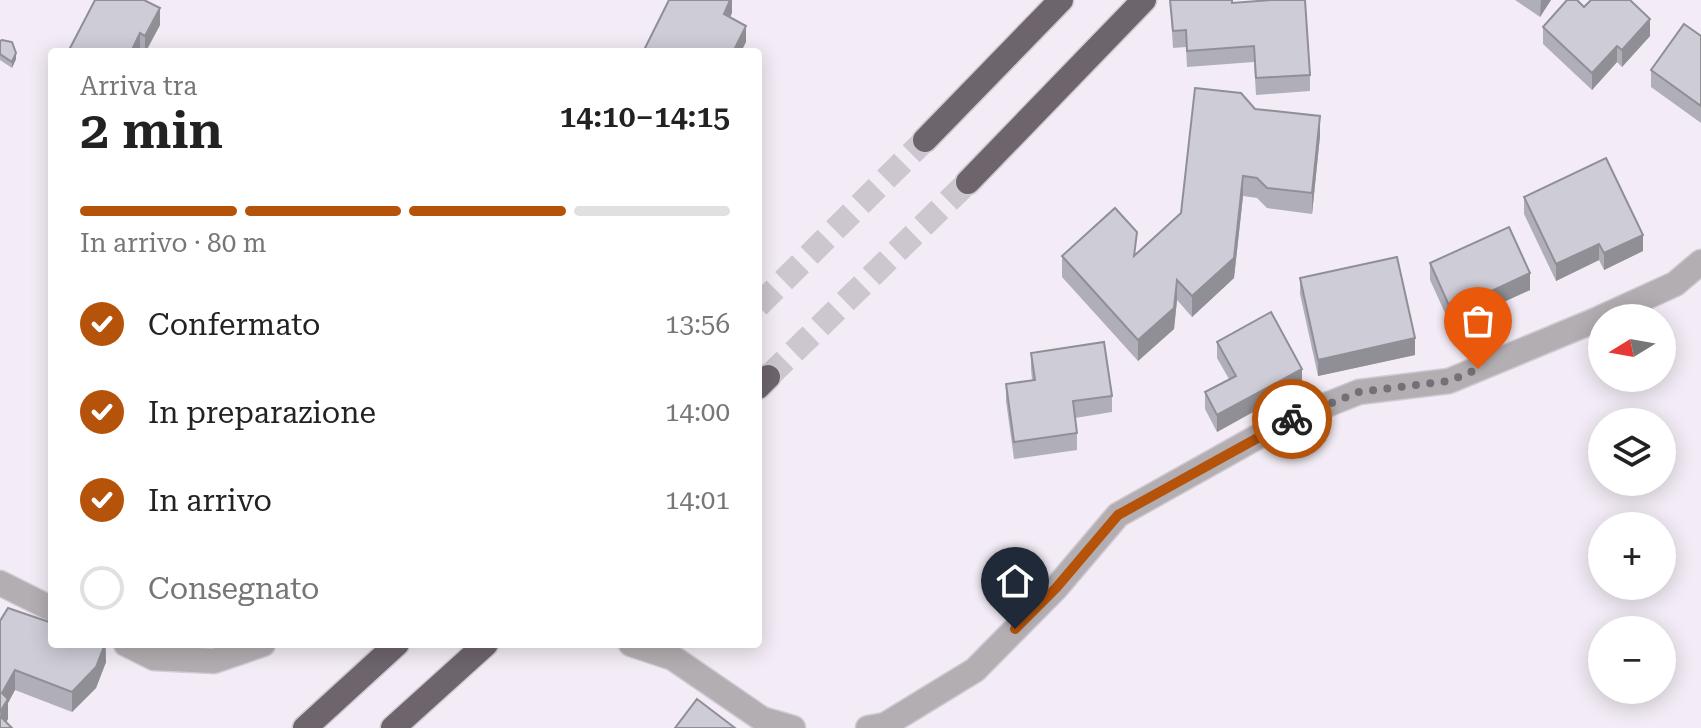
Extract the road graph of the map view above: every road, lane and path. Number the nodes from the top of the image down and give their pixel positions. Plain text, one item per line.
1 (1061, 0) edge
2 (1144, 0) edge
3 (925, 140) tunnel mouth
4 (968, 182) tunnel mouth
5 (1701, 262) edge
6 (0, 583) edge
7 (48, 607) edge
8 (134, 648) edge
9 (251, 648) edge
10 (393, 648) edge
11 (482, 648) edge
12 (643, 648) edge
13 (305, 728) edge
14 (393, 728) edge
15 (793, 728) edge
16 (868, 728) edge

1 - 3 highway
2 - 4 highway
5 - 16 street
6 - 7 street
8 - 9 street
10 - 13 highway
11 - 14 highway
12 - 15 street

